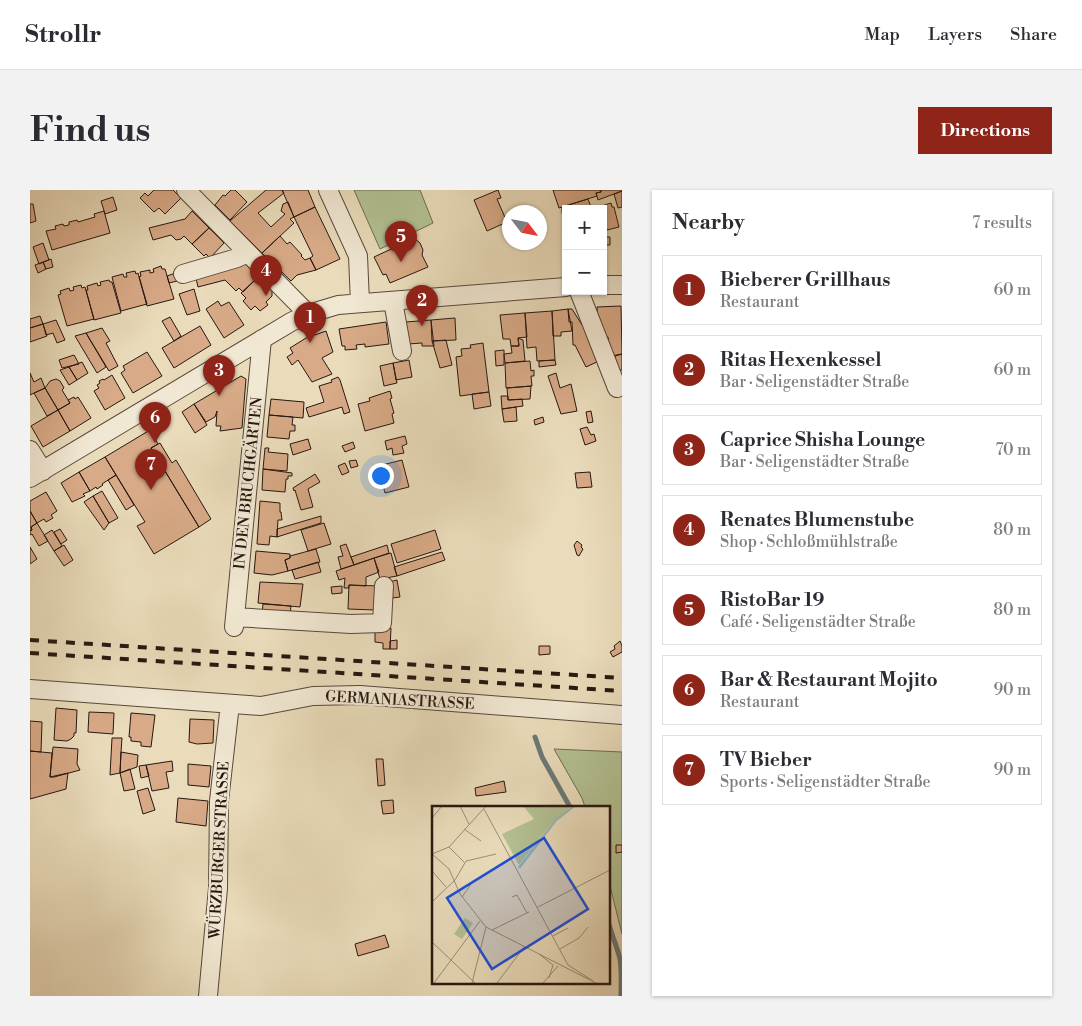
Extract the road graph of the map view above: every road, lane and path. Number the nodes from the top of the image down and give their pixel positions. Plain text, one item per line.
1 (186, 190) edge
2 (328, 190) edge
3 (248, 253) junction
4 (182, 274) dead end
5 (607, 285) edge
6 (622, 285) edge
7 (562, 287) edge
8 (581, 295) edge
9 (394, 301) junction
10 (360, 303) junction
11 (308, 314) junction
12 (262, 339) junction
13 (402, 351) dead end
14 (618, 388) dead end
15 (30, 450) edge
16 (36, 475) edge
17 (384, 586) dead end
18 (30, 690) edge
19 (230, 704) junction
20 (622, 715) edge
21 (208, 996) edge

1 - 3 street
2 - 10 street
3 - 4 street
3 - 11 street
5 - 6 street
7 - 9 street
8 - 14 street
9 - 10 street
9 - 13 street
10 - 11 street
11 - 12 street
12 - 16 street
12 - 17 street, IN DEN BRUCHGÄRTEN
15 - 16 street
18 - 19 street, GERMANIASTRASSE
19 - 20 street, GERMANIASTRASSE
19 - 21 street, WÜRZBURGER STRASSE

